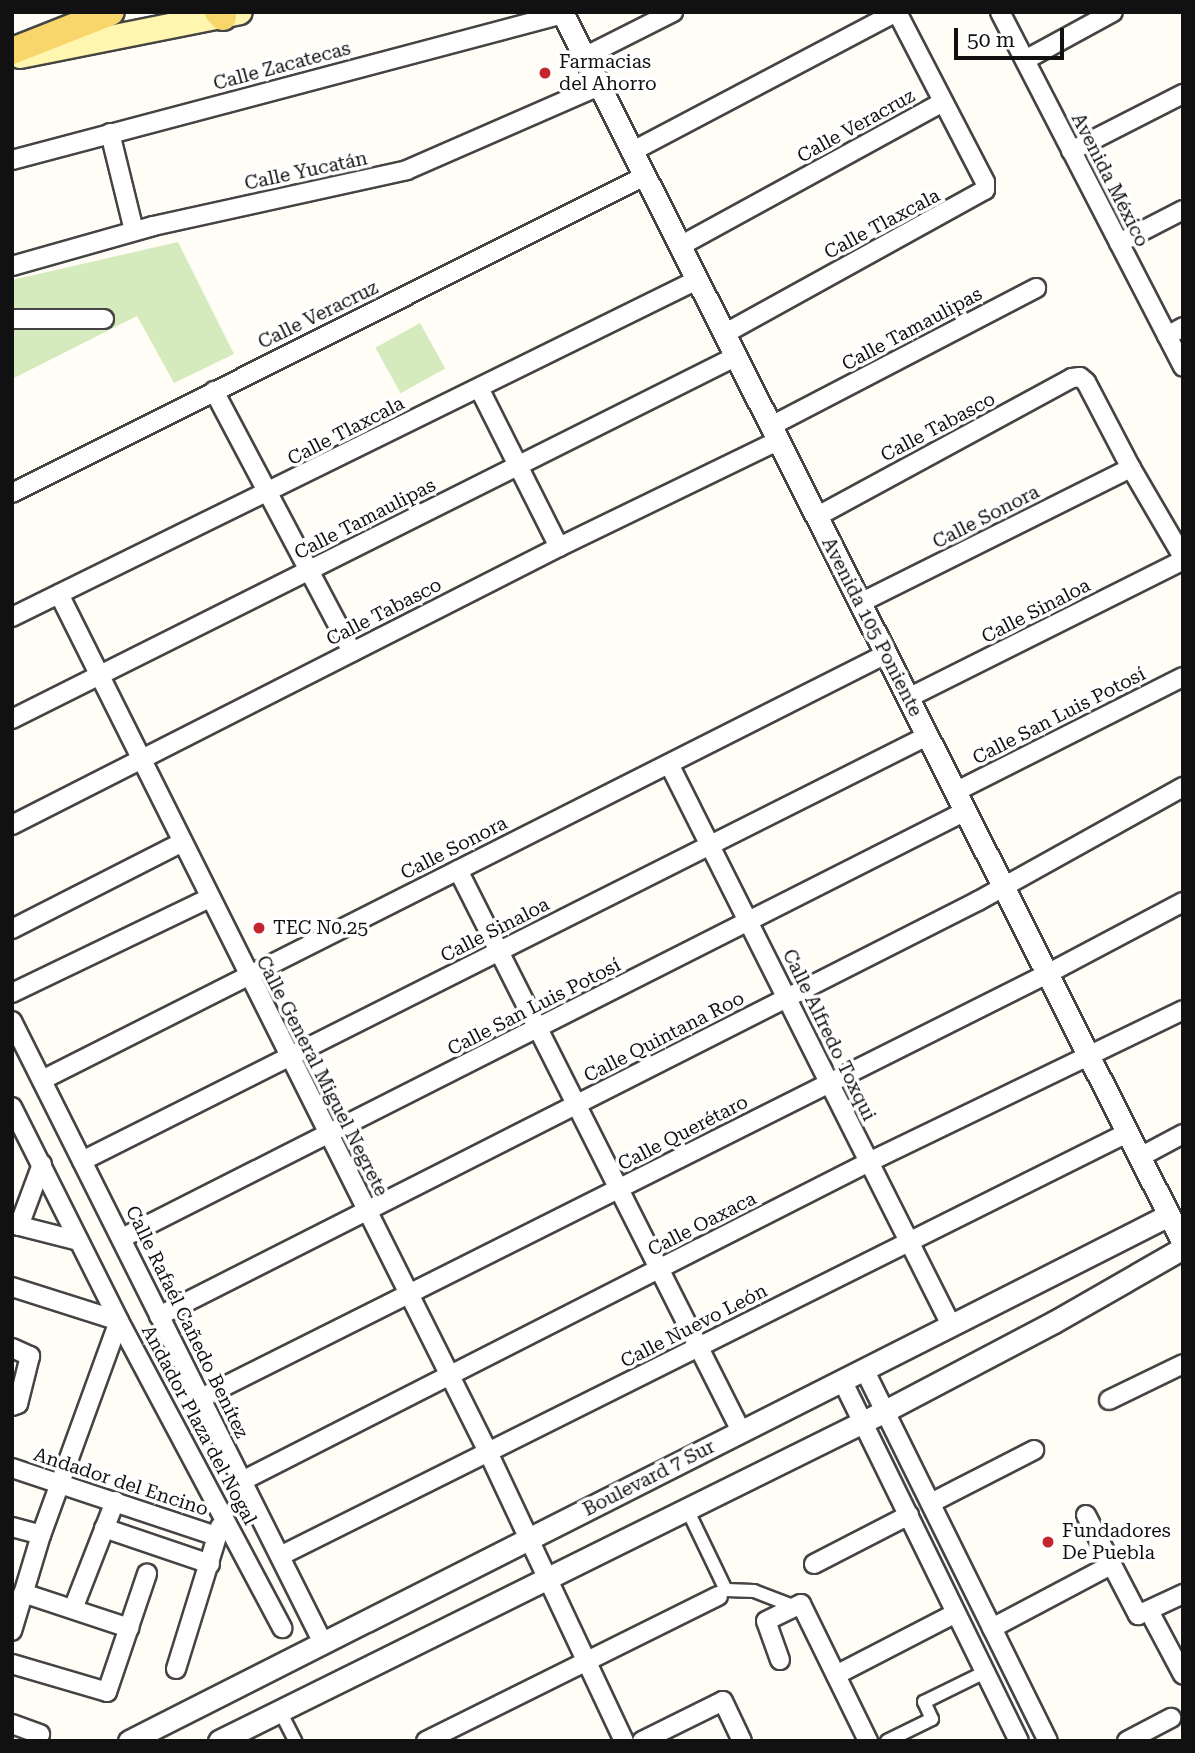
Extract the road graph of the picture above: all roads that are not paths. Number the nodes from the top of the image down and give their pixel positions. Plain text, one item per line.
1 (111, 12) edge
2 (673, 12) edge
3 (897, 12) edge
4 (1000, 12) edge
5 (1113, 12) edge
6 (562, 13) edge
7 (227, 14) edge
8 (12, 51) edge
9 (12, 57) edge
10 (584, 57) junction
11 (1025, 60) junction
12 (599, 86) junction
13 (1183, 94) edge
14 (941, 103) junction
15 (110, 133) junction
16 (1071, 151) junction
17 (631, 152) junction
18 (12, 160) edge
19 (643, 177) junction
20 (1183, 210) edge
21 (134, 231) junction
22 (1119, 243) junction
23 (680, 246) junction
24 (12, 266) edge
25 (697, 280) junction
26 (1036, 288) dead end
27 (12, 319) edge
28 (104, 319) dead end
29 (1175, 331) edge
30 (724, 334) junction
31 (737, 356) junction
32 (1183, 366) edge
33 (479, 388) junction
34 (214, 391) junction
35 (774, 433) junction
36 (519, 465) junction
37 (1130, 468) junction
38 (12, 493) edge
39 (270, 493) junction
40 (817, 517) junction
41 (559, 547) junction
42 (1183, 559) edge
43 (311, 570) junction
44 (59, 594) junction
45 (860, 603) junction
46 (12, 617) edge
47 (352, 652) junction
48 (886, 654) junction
49 (99, 676) junction
50 (1183, 677) edge
51 (908, 698) junction
52 (12, 719) edge
53 (927, 736) junction
54 (139, 760) junction
55 (669, 764) junction
56 (1183, 786) edge
57 (955, 792) junction
58 (964, 812) junction
59 (12, 824) edge
60 (181, 843) junction
61 (710, 845) junction
62 (458, 870) junction
63 (1002, 888) junction
64 (209, 898) junction
65 (1183, 902) edge
66 (750, 921) junction
67 (12, 929) edge
68 (499, 951) junction
69 (1047, 974) junction
70 (248, 976) junction
71 (12, 993) edge
72 (787, 999) junction
73 (1183, 1010) edge
74 (12, 1021) edge
75 (540, 1027) junction
76 (289, 1057) junction
77 (1086, 1057) junction
78 (42, 1080) junction
79 (830, 1083) junction
80 (577, 1105) junction
81 (12, 1108) edge
82 (330, 1133) junction
83 (1127, 1133) junction
84 (1183, 1134) edge
85 (1140, 1157) junction
86 (82, 1161) junction
87 (869, 1162) junction
88 (42, 1164) junction
89 (619, 1189) junction
90 (366, 1211) junction
91 (1169, 1215) junction
92 (16, 1225) edge
93 (122, 1238) junction
94 (79, 1241) junction
95 (909, 1242) junction
96 (1183, 1243) edge
97 (1183, 1248) edge
98 (660, 1269) junction
99 (12, 1287) edge
100 (408, 1294) junction
101 (159, 1316) junction
102 (119, 1321) junction
103 (951, 1325) junction
104 (699, 1347) junction
105 (12, 1348) edge
106 (1183, 1364) edge
107 (864, 1369) junction
108 (449, 1376) junction
109 (842, 1380) junction
110 (201, 1398) junction
111 (1109, 1400) dead end
112 (12, 1406) edge
113 (885, 1411) junction
114 (863, 1422) junction
115 (741, 1431) junction
116 (1034, 1450) dead end
117 (488, 1452) junction
118 (12, 1468) edge
119 (242, 1481) junction
120 (61, 1485) junction
121 (115, 1501) junction
122 (931, 1503) junction
123 (687, 1509) junction
124 (909, 1515) junction
125 (1086, 1516) dead end
126 (223, 1517) junction
127 (12, 1527) edge
128 (104, 1528) junction
129 (41, 1535) junction
130 (218, 1536) junction
131 (527, 1538) junction
132 (954, 1550) junction
133 (280, 1556) junction
134 (931, 1561) junction
135 (210, 1564) junction
136 (814, 1564) dead end
137 (1111, 1565) junction
138 (147, 1574) dead end
139 (545, 1579) junction
140 (23, 1593) junction
141 (1183, 1594) edge
142 (718, 1595) dead end
143 (797, 1605) junction
144 (73, 1609) junction
145 (956, 1613) junction
146 (1144, 1613) junction
147 (129, 1628) junction
148 (282, 1628) dead end
149 (992, 1628) junction
150 (12, 1631) edge
151 (323, 1643) junction
152 (585, 1660) junction
153 (780, 1660) dead end
154 (12, 1664) edge
155 (176, 1669) dead end
156 (983, 1673) junction
157 (836, 1675) junction
158 (1183, 1675) edge
159 (280, 1711) junction
160 (1171, 1718) dead end
161 (12, 1724) edge
162 (40, 1734) dead end
163 (1044, 1734) edge
164 (1018, 1740) edge
165 (129, 1741) edge
166 (219, 1741) edge
167 (295, 1741) edge
168 (426, 1741) edge
169 (624, 1741) edge
170 (642, 1741) edge
171 (742, 1741) edge
172 (868, 1741) edge
173 (887, 1741) edge
174 (1127, 1741) edge

1 - 8 main road
2 - 10 street
3 - 14 street
3 - 17 street
4 - 11 street, Avenida México
5 - 11 street
6 - 10 street, Avenida 105 Poniente
6 - 15 street, Calle Zacatecas
7 - 9 main road
10 - 12 street, Avenida 105 Poniente
11 - 16 street, Avenida México
12 - 17 street, Avenida 105 Poniente
12 - 21 street, Calle Yucatán
13 - 16 street
14 - 23 street, Calle Veracruz
14 - 30 street, Calle Tlaxcala
15 - 18 street, Calle Zacatecas
15 - 21 street
16 - 22 street, Avenida México
17 - 19 street, Avenida 105 Poniente
19 - 23 street, Avenida 105 Poniente
19 - 34 street, Calle Veracruz
20 - 22 street
21 - 24 street, Calle Yucatán
22 - 29 street, Avenida México
23 - 25 street, Avenida 105 Poniente
25 - 30 street, Avenida 105 Poniente
25 - 33 street, Calle Tlaxcala
26 - 35 street, Calle Tamaulipas
27 - 28 street
29 - 32 street, Avenida México
30 - 31 street, Avenida 105 Poniente
31 - 35 street, Avenida 105 Poniente
31 - 36 street, Calle Tamaulipas
33 - 36 street
33 - 39 street, Calle Tlaxcala
34 - 38 street, Calle Veracruz
34 - 39 street
35 - 40 street, Avenida 105 Poniente
35 - 41 street, Calle Tabasco
36 - 41 street
36 - 43 street, Calle Tamaulipas
37 - 40 street, Calle Tabasco
37 - 42 street
37 - 45 street, Calle Sonora
39 - 43 street
39 - 44 street, Calle Tlaxcala
40 - 45 street, Avenida 105 Poniente
41 - 47 street, Calle Tabasco
42 - 51 street, Calle Sinaloa
43 - 47 street
43 - 49 street, Calle Tamaulipas
44 - 46 street, Calle Tlaxcala
44 - 49 street, Calle General Miguel Negrete
45 - 48 street, Avenida 105 Poniente
47 - 54 street, Calle Tabasco
48 - 51 street, Avenida 105 Poniente
48 - 55 street, Calle Sonora
49 - 52 street, Calle Tamaulipas
49 - 54 street, Calle General Miguel Negrete
50 - 57 street, Calle San Luis Potosí
51 - 53 street, Avenida 105 Poniente
53 - 57 street, Avenida 105 Poniente
53 - 61 street, Calle Sinaloa
54 - 59 street, Calle Tabasco
54 - 60 street, Calle General Miguel Negrete
55 - 61 street, Calle Alfredo Toxqui
55 - 62 street, Calle Sonora
56 - 63 street, Calle Quintana Roo
57 - 58 street, Avenida 105 Poniente
58 - 63 street, Avenida 105 Poniente
58 - 66 street, Calle San Luis Potosí
60 - 64 street, Calle General Miguel Negrete
60 - 67 street
61 - 66 street, Calle Alfredo Toxqui
61 - 68 street, Calle Sinaloa
62 - 68 street
62 - 70 street, Calle Sonora
63 - 69 street, Avenida 105 Poniente
63 - 72 street, Calle Quintana Roo
64 - 70 street, Calle General Miguel Negrete
64 - 71 street
65 - 69 street, Calle Querétaro
66 - 72 street, Calle Alfredo Toxqui
66 - 75 street, Calle San Luis Potosí
68 - 75 street
68 - 76 street, Calle Sinaloa
69 - 77 street, Avenida 105 Poniente
69 - 79 street, Calle Querétaro
70 - 76 street, Calle General Miguel Negrete
70 - 78 street, Calle Sonora
72 - 79 street, Calle Alfredo Toxqui
72 - 80 street, Calle Quintana Roo
73 - 77 street, Calle Oaxaca
74 - 78 street, Calle Rafaél Cañedo Benítez
75 - 80 street
75 - 82 street, Calle San Luis Potosí
76 - 82 street, Calle General Miguel Negrete
76 - 86 street, Calle Sinaloa
77 - 83 street, Avenida 105 Poniente
77 - 87 street, Calle Oaxaca
78 - 86 street, Calle Rafaél Cañedo Benítez
79 - 87 street, Calle Alfredo Toxqui
79 - 89 street, Calle Querétaro
80 - 89 street
80 - 90 street, Calle Quintana Roo
81 - 88 street, Andador Plaza del Nogal
82 - 90 street, Calle General Miguel Negrete
82 - 93 street, Calle San Luis Potosí
83 - 85 street, Avenida 105 Poniente
83 - 95 street, Calle Nuevo León
84 - 85 street
85 - 91 street, Avenida 105 Poniente
86 - 93 street, Calle Rafaél Cañedo Benítez
87 - 95 street, Calle Alfredo Toxqui
87 - 98 street, Calle Oaxaca
88 - 92 street
88 - 94 street, Andador Plaza del Nogal
89 - 98 street
89 - 100 street, Calle Querétaro
90 - 100 street, Calle General Miguel Negrete
90 - 101 street, Calle Quintana Roo
91 - 96 street, Avenida 105 Poniente
91 - 103 street, Boulevard 7 Sur
92 - 94 street
93 - 101 street, Calle Rafaél Cañedo Benítez
94 - 102 street, Andador Plaza del Nogal
95 - 103 street, Calle Alfredo Toxqui
95 - 104 street, Calle Nuevo León
97 - 113 street
98 - 104 street
98 - 108 street, Calle Oaxaca
99 - 102 street
100 - 108 street, Calle General Miguel Negrete
100 - 110 street, Calle Querétaro
101 - 110 street, Calle Rafaél Cañedo Benítez
102 - 120 street
102 - 126 street, Andador Plaza del Nogal
103 - 107 street, Boulevard 7 Sur
104 - 115 street
104 - 117 street, Calle Nuevo León
105 - 112 street
106 - 111 street
107 - 109 street, Boulevard 7 Sur
107 - 113 street
108 - 117 street, Calle General Miguel Negrete
108 - 119 street, Calle Oaxaca
109 - 114 street
109 - 115 street, Boulevard 7 Sur
110 - 119 street, Calle Rafaél Cañedo Benítez
113 - 114 street
113 - 122 street
114 - 123 street
114 - 124 street
115 - 131 street, Boulevard 7 Sur
116 - 122 street
117 - 131 street, Calle General Miguel Negrete
117 - 133 street, Calle Nuevo León
118 - 120 street, Andador del Encino
119 - 133 street, Calle Rafaél Cañedo Benítez
120 - 121 street, Andador del Encino
120 - 129 street
121 - 128 street
121 - 130 street, Andador del Encino
122 - 132 street
123 - 139 street
123 - 143 street
124 - 134 street
124 - 136 street
125 - 137 street
126 - 130 street
126 - 148 street, Andador Plaza del Nogal
127 - 129 street
128 - 135 street
128 - 144 street
129 - 140 street
130 - 135 street
131 - 139 street, Calle General Miguel Negrete
131 - 151 street, Boulevard 7 Sur
132 - 134 street
132 - 149 street
133 - 151 street, Calle Rafaél Cañedo Benítez
134 - 145 street
135 - 155 street
137 - 146 street
137 - 149 street
138 - 147 street
139 - 152 street, Calle General Miguel Negrete
139 - 159 street
140 - 144 street
140 - 150 street
141 - 146 street
142 - 152 street
143 - 153 street
143 - 157 street
144 - 147 street
145 - 156 street
145 - 157 street
146 - 158 street
147 - 154 street
149 - 163 street
151 - 165 street, Boulevard 7 Sur
152 - 168 street
152 - 169 street, Calle General Miguel Negrete
156 - 164 street
156 - 173 street
157 - 172 street
159 - 166 street
159 - 167 street
160 - 174 street
161 - 162 street
163 - 164 street
170 - 171 street

